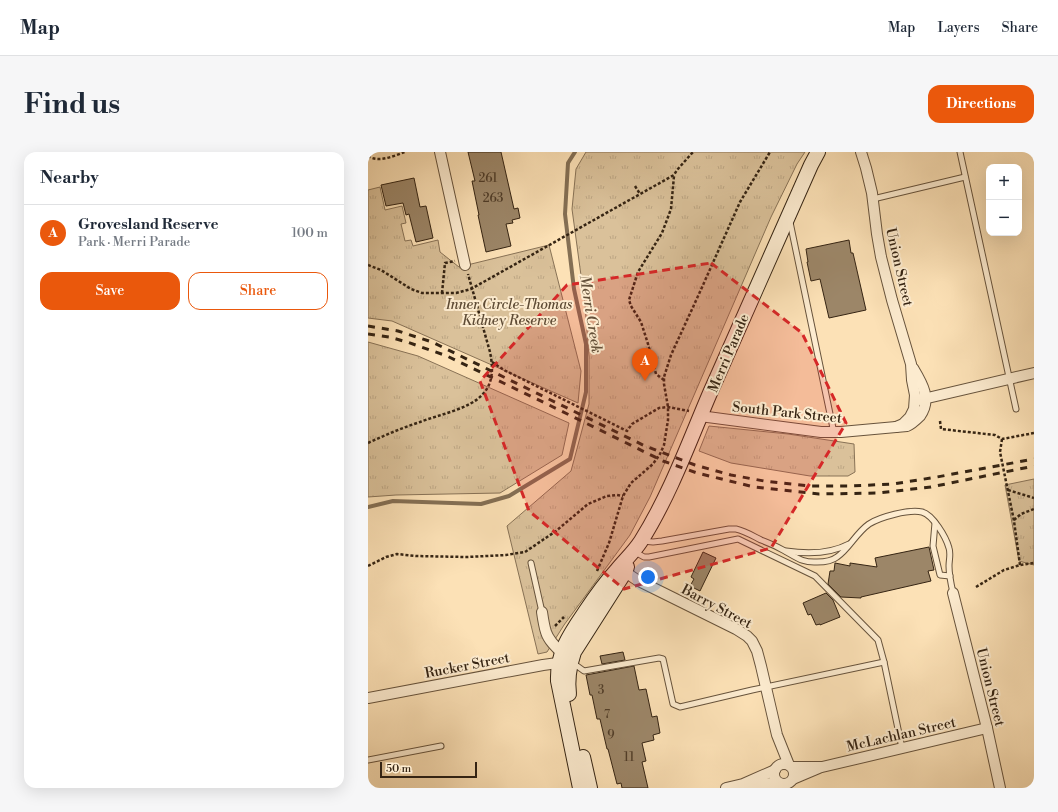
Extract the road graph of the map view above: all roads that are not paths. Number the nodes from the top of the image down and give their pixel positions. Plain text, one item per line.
1 (440, 152) edge
2 (818, 152) edge
3 (861, 152) edge
4 (868, 152) edge
5 (960, 152) edge
6 (868, 175) junction
7 (965, 177) junction
8 (873, 199) junction
9 (788, 216) junction
10 (465, 265) road end
11 (911, 364) junction
12 (1034, 373) edge
13 (1009, 379) junction
14 (925, 398) junction
15 (915, 401) junction
16 (1016, 409) dead end
17 (701, 414) junction
18 (896, 427) junction
19 (834, 433) junction
20 (935, 522) junction
21 (851, 542) junction
22 (637, 547) junction
23 (783, 550) junction
24 (531, 563) dead end
25 (622, 570) junction
26 (950, 576) junction
27 (953, 593) joint
28 (542, 612) joint
29 (564, 659) junction
30 (884, 662) junction
31 (766, 687) junction
32 (368, 698) edge
33 (987, 728) junction
34 (777, 735) junction
35 (441, 746) dead end
36 (902, 748) junction
37 (368, 760) edge
38 (790, 766) junction
39 (822, 766) junction
40 (777, 768) junction
41 (793, 783) edge
42 (744, 784) junction
43 (781, 785) edge
44 (580, 788) edge
45 (590, 788) edge
46 (726, 788) edge
47 (1000, 788) edge

1 - 10 street
2 - 9 main road, Merri Parade
3 - 6 street, Union Street
4 - 6 street, Union Street
5 - 7 lane
6 - 8 street, Union Street
7 - 8 lane
7 - 13 lane
8 - 11 street, Union Street
9 - 17 main road, Merri Parade
9 - 19 lane
11 - 14 street, Union Street
11 - 15 street, Union Street
12 - 13 street
13 - 14 street
13 - 16 lane
14 - 15 street
14 - 18 street, South Park Street
15 - 18 street
17 - 19 street, South Park Street
17 - 22 main road, Merri Parade
18 - 19 street, South Park Street
20 - 21 lane
20 - 26 lane
20 - 26 lane
21 - 23 lane
21 - 23 lane
22 - 23 lane
22 - 25 main road, Merri Parade
22 - 30 lane
24 - 28 lane
25 - 29 main road, Merri Parade
25 - 31 street, Barry Street
26 - 27 lane
27 - 33 street, Union Street
28 - 29 street
29 - 31 lane
29 - 32 street, Rucker Street
29 - 44 main road
29 - 45 main road
30 - 31 lane
30 - 36 lane
31 - 34 street, Barry Street
33 - 36 street, McLachlan Street
33 - 47 street, Union Street
34 - 38 street, Barry Street
34 - 40 street, Barry Street
35 - 37 lane
36 - 39 street, McLachlan Street
38 - 39 street, McLachlan Street
38 - 40 street
38 - 41 street
39 - 41 street, McLachlan Street
40 - 42 street
40 - 43 street
41 - 43 street
42 - 43 street
42 - 46 street

